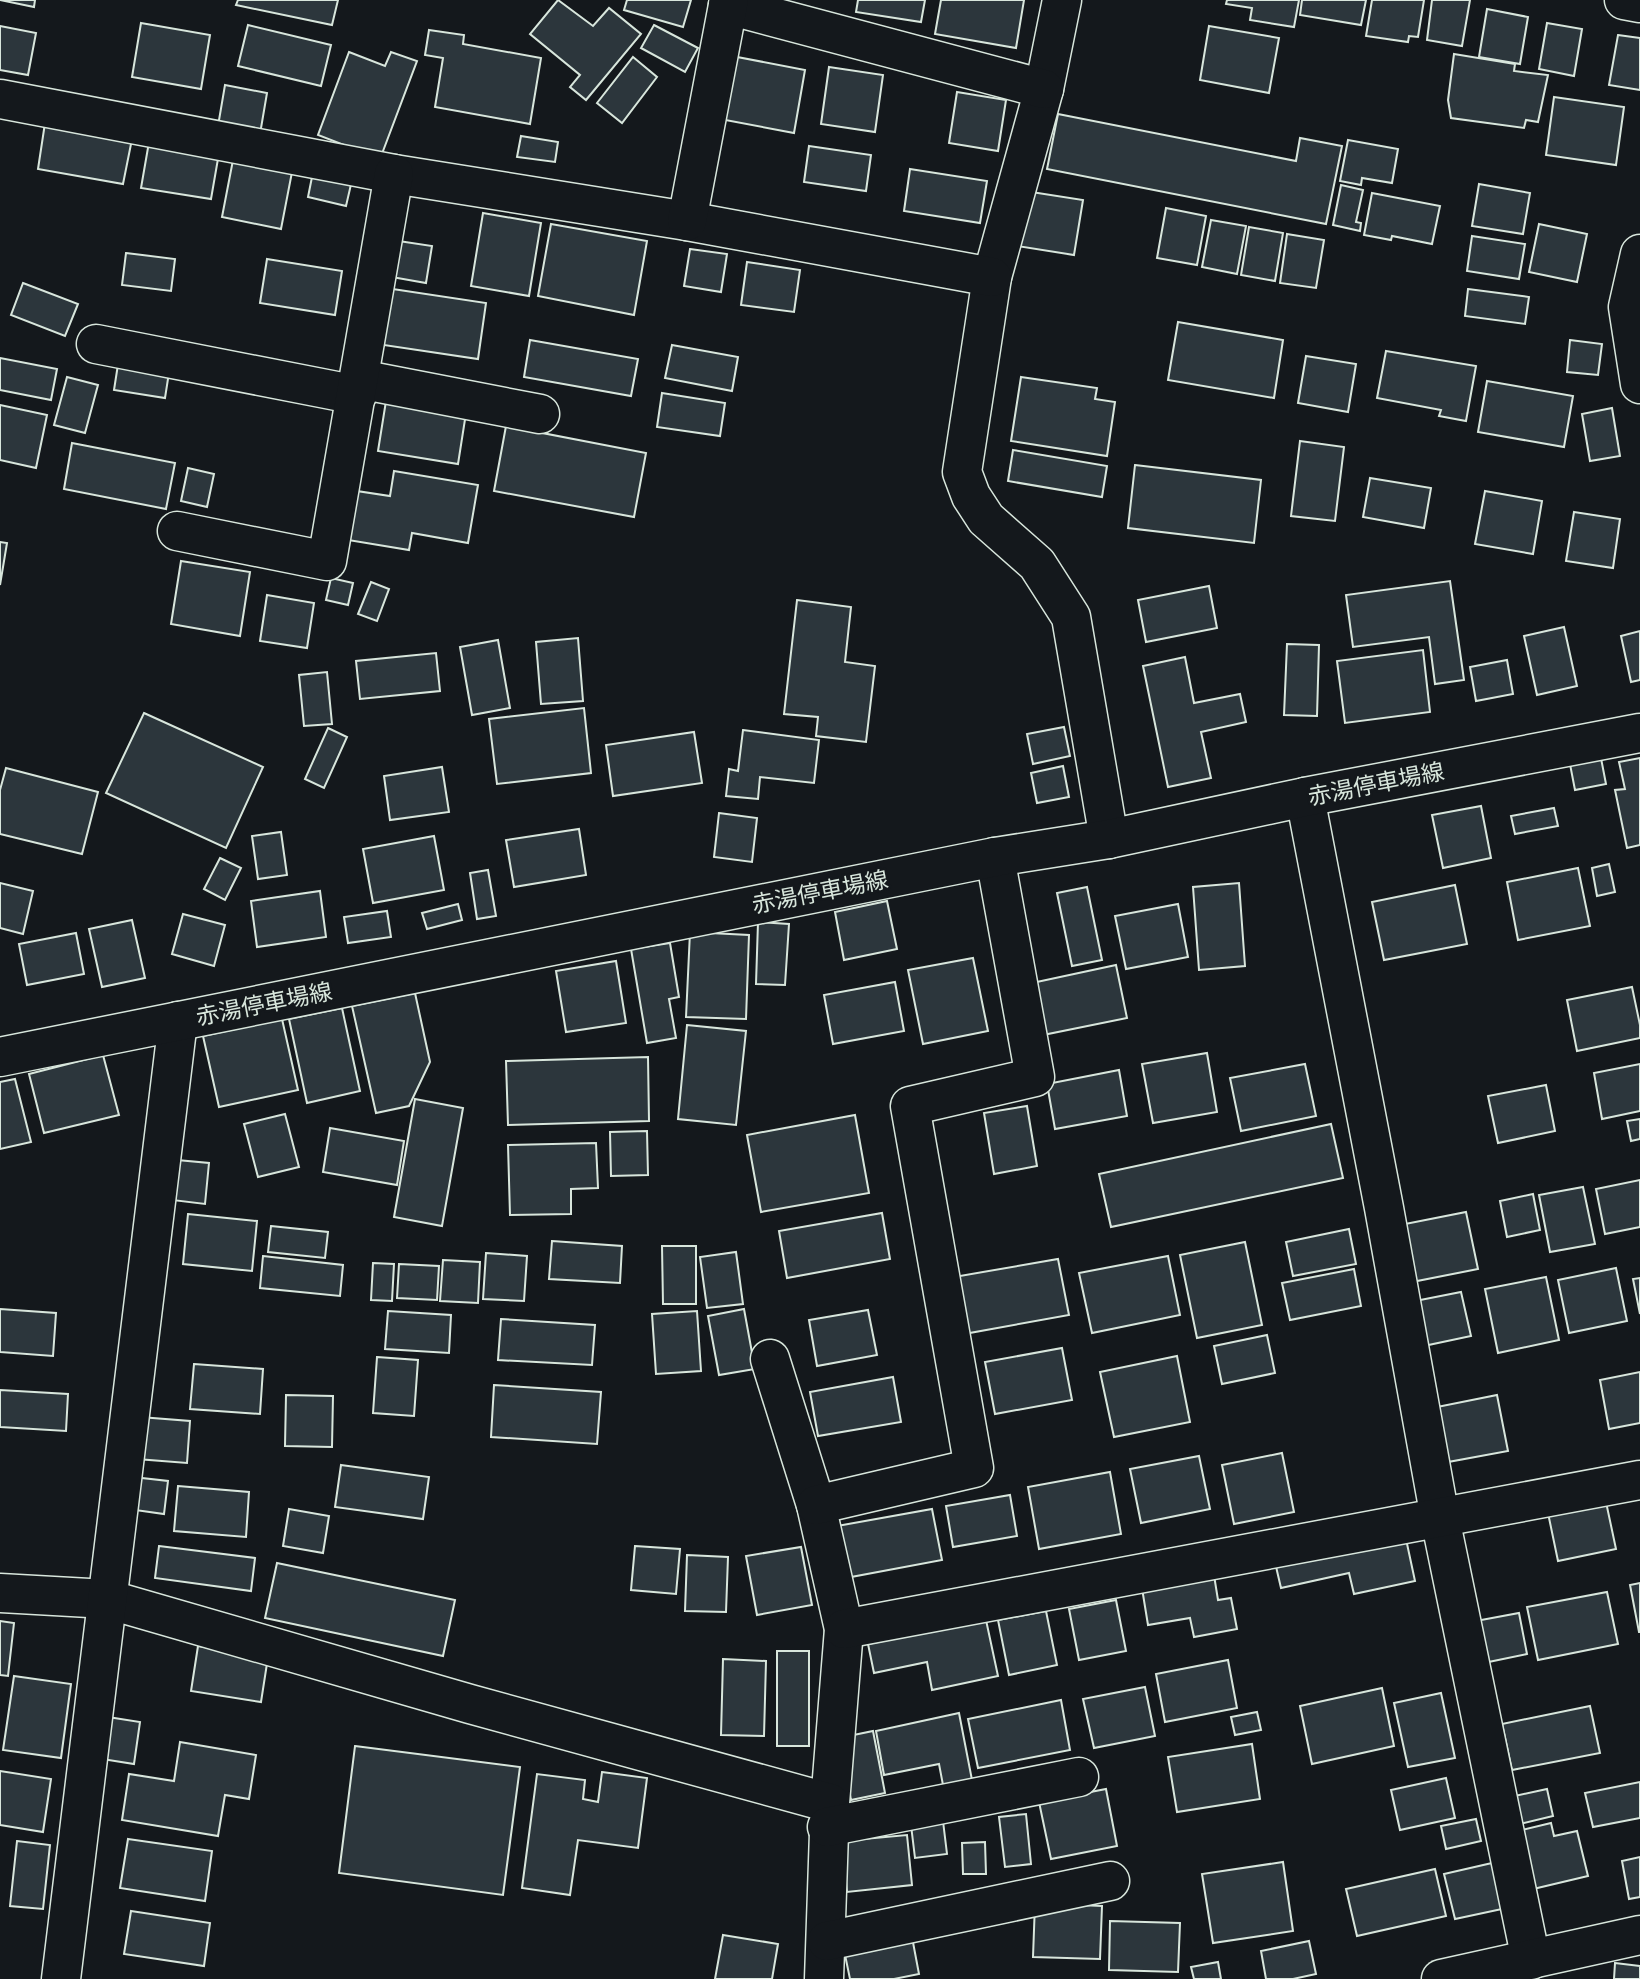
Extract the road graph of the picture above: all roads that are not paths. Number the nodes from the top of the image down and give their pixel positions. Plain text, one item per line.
1 (1062, 0) edge
2 (1624, 0) edge
3 (728, 3) edge
4 (1640, 4) edge
5 (1044, 89) junction
6 (0, 99) edge
7 (394, 174) junction
8 (687, 221) junction
9 (1640, 254) edge
10 (992, 277) junction
11 (96, 344) dead end
12 (1640, 384) edge
13 (358, 387) junction
14 (540, 414) dead end
15 (177, 531) dead end
16 (1640, 733) edge
17 (1305, 797) junction
18 (1109, 839) junction
19 (995, 857) junction
20 (178, 1021) junction
21 (0, 1057) edge
22 (770, 1359) dead end
23 (1640, 1480) edge
24 (816, 1506) junction
25 (1440, 1518) junction
26 (0, 1593) edge
27 (107, 1599) junction
28 (844, 1629) junction
29 (1079, 1777) dead end
30 (828, 1815) junction
31 (1110, 1881) dead end
32 (1640, 1935) edge
33 (827, 1941) junction
34 (1531, 1960) junction
35 (61, 1979) edge
36 (824, 1979) edge
37 (1441, 1979) edge

1 - 5 main road
2 - 4 main road
3 - 5 main road
3 - 8 main road
5 - 10 main road
6 - 7 main road
7 - 8 main road
7 - 13 main road
8 - 10 main road
9 - 12 main road
10 - 18 main road
11 - 13 main road
13 - 14 main road
13 - 15 main road
16 - 17 main road, 赤湯停車場線
17 - 18 main road, 赤湯停車場線
17 - 25 main road
18 - 19 main road, 赤湯停車場線
19 - 20 main road, 赤湯停車場線
19 - 24 main road
20 - 21 main road, 赤湯停車場線
20 - 27 main road
22 - 24 main road
23 - 25 main road
24 - 28 main road
25 - 28 main road
25 - 34 main road
26 - 27 main road
27 - 30 main road
27 - 35 main road
28 - 30 main road
29 - 30 main road
30 - 33 main road
31 - 33 main road
32 - 34 main road
33 - 36 main road
34 - 37 main road

